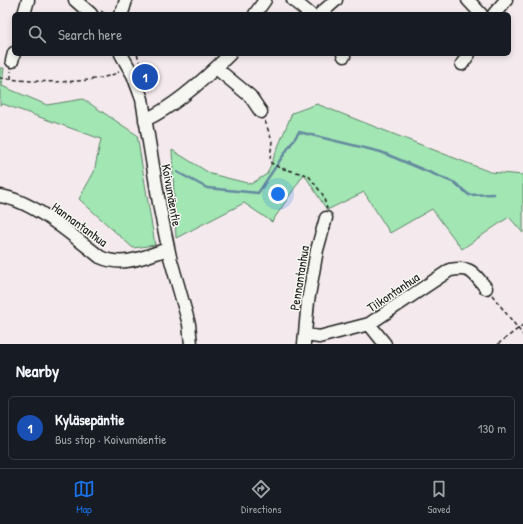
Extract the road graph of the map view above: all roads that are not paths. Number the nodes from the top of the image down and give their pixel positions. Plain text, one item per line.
1 (28, 0) edge
2 (75, 0) edge
3 (126, 0) edge
4 (265, 0) edge
5 (293, 0) edge
6 (336, 0) edge
7 (468, 0) edge
8 (506, 0) edge
9 (25, 12) edge
10 (89, 12) edge
11 (121, 12) edge
12 (256, 12) edge
13 (308, 12) edge
14 (322, 12) edge
15 (479, 12) edge
16 (496, 12) edge
17 (122, 56) edge
18 (228, 56) edge
19 (216, 68) junction
20 (261, 112) road end
21 (145, 120) junction
22 (0, 196) edge
23 (326, 218) road end
24 (168, 249) junction
25 (486, 288) road end
26 (369, 324) junction
27 (305, 340) edge
28 (191, 344) edge
29 (385, 344) edge

1 - 9 street
2 - 10 street
3 - 11 street
4 - 12 street
5 - 13 street
6 - 14 street
7 - 15 street
8 - 16 street
17 - 21 street, Koivumäentie
18 - 19 street
19 - 20 street
19 - 21 street
21 - 24 street, Koivumäentie
22 - 24 street, Hannantanhua
23 - 27 street, Pennantanhua
24 - 28 street, Koivumäentie
25 - 26 street, Tiikontanhua
26 - 27 street, Tiikontanhua
26 - 29 street

